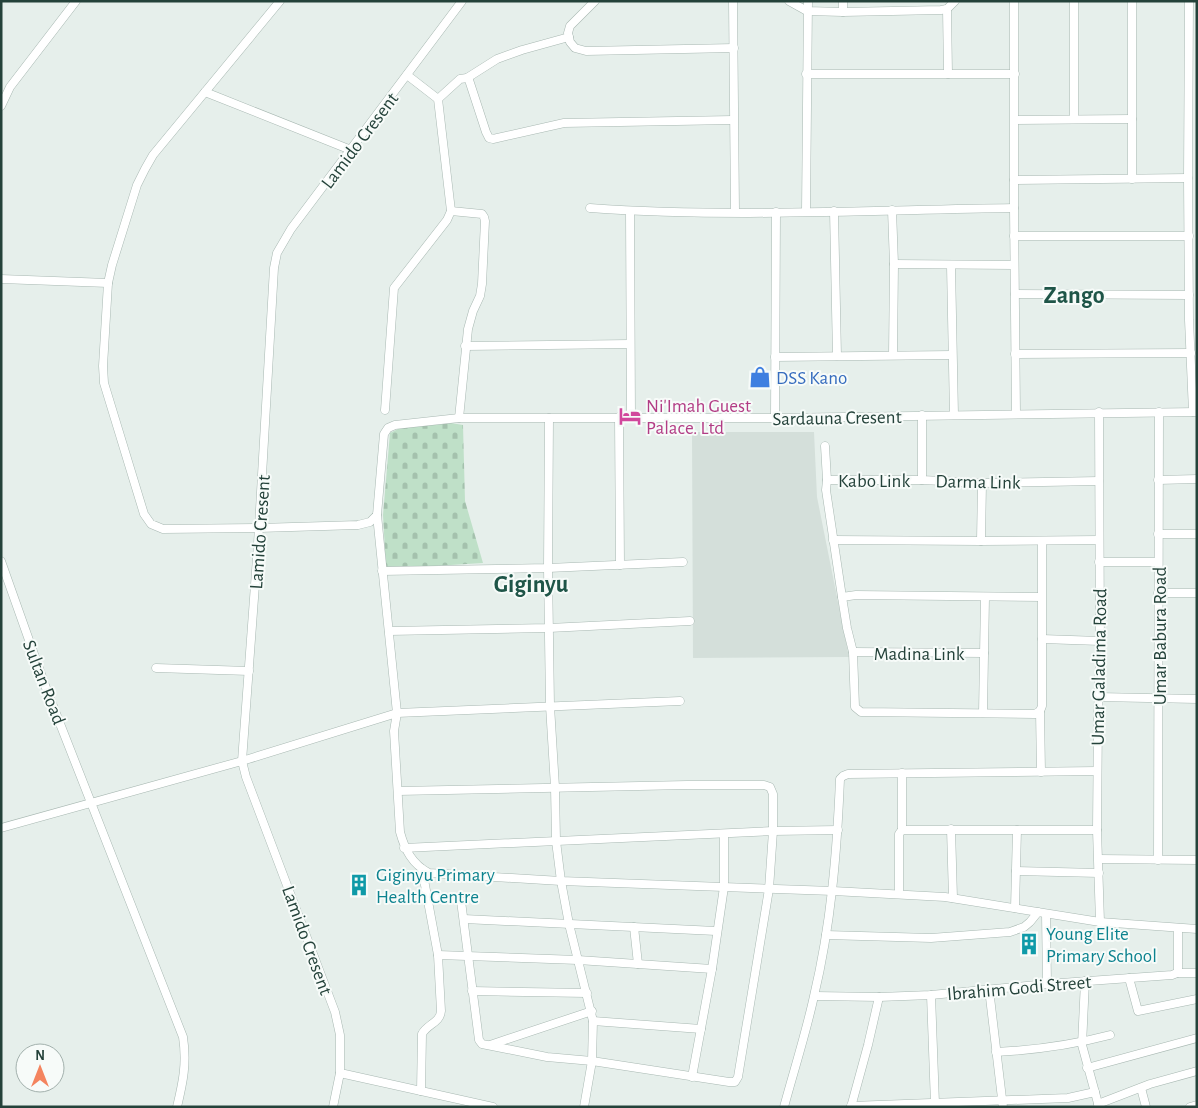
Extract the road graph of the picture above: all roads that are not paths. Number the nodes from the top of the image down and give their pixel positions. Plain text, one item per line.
1 (76, 1) edge
2 (280, 1) edge
3 (462, 1) edge
4 (595, 1) edge
5 (733, 1) edge
6 (789, 1) edge
7 (808, 1) edge
8 (844, 1) edge
9 (955, 1) edge
10 (1014, 1) edge
11 (1074, 1) edge
12 (1132, 1) edge
13 (1189, 1) edge
14 (947, 9) junction
15 (807, 11) junction
16 (843, 12) junction
17 (569, 37) junction
18 (734, 48) junction
19 (1193, 64) edge
20 (806, 74) junction
21 (948, 74) junction
22 (1015, 74) junction
23 (407, 75) junction
24 (467, 78) junction
25 (205, 92) junction
26 (438, 99) junction
27 (1, 106) edge
28 (1074, 119) junction
29 (1132, 119) junction
30 (1193, 119) edge
31 (734, 120) junction
32 (1015, 120) junction
33 (351, 150) junction
34 (1188, 178) junction
35 (1132, 179) junction
36 (1014, 180) junction
37 (590, 208) dead end
38 (1014, 208) junction
39 (630, 210) junction
40 (892, 210) junction
41 (451, 211) junction
42 (834, 211) junction
43 (735, 212) junction
44 (776, 212) junction
45 (806, 212) junction
46 (1014, 236) junction
47 (1189, 236) junction
48 (1193, 262) edge
49 (894, 264) junction
50 (1014, 265) junction
51 (951, 266) junction
52 (1, 279) edge
53 (108, 283) junction
54 (1014, 294) junction
55 (1189, 295) junction
56 (1193, 320) edge
57 (630, 344) junction
58 (466, 346) junction
59 (1191, 353) junction
60 (1015, 354) junction
61 (893, 355) junction
62 (952, 355) junction
63 (837, 356) junction
64 (774, 357) junction
65 (385, 410) dead end
66 (1099, 412) junction
67 (1159, 412) junction
68 (1195, 412) edge
69 (1016, 414) junction
70 (922, 415) junction
71 (954, 415) junction
72 (619, 417) junction
73 (631, 417) junction
74 (459, 418) junction
75 (549, 418) junction
76 (775, 418) junction
77 (826, 446) dead end
78 (1197, 479) edge
79 (827, 480) junction
80 (922, 480) junction
81 (1158, 480) junction
82 (1099, 481) junction
83 (982, 483) junction
84 (377, 515) junction
85 (259, 528) junction
86 (1158, 534) junction
87 (1197, 534) edge
88 (833, 540) junction
89 (981, 540) junction
90 (1099, 540) junction
91 (1042, 541) junction
92 (1, 561) edge
93 (683, 562) dead end
94 (1099, 562) junction
95 (1158, 562) junction
96 (620, 565) junction
97 (548, 568) junction
98 (382, 571) junction
99 (1158, 593) junction
100 (1197, 593) edge
101 (842, 597) junction
102 (985, 597) junction
103 (1042, 597) junction
104 (690, 621) dead end
105 (549, 628) junction
106 (389, 632) junction
107 (1042, 639) junction
108 (1100, 641) junction
109 (854, 652) junction
110 (984, 653) junction
111 (156, 668) dead end
112 (249, 671) junction
113 (1098, 697) junction
114 (1159, 698) junction
115 (1197, 699) edge
116 (680, 701) dead end
117 (550, 706) junction
118 (1040, 711) junction
119 (983, 713) junction
120 (397, 714) junction
121 (242, 762) junction
122 (1041, 772) junction
123 (1098, 772) junction
124 (902, 773) junction
125 (555, 787) junction
126 (398, 791) junction
127 (92, 802) junction
128 (1, 828) edge
129 (838, 830) junction
130 (902, 830) junction
131 (951, 830) junction
132 (1017, 830) junction
133 (1097, 830) junction
134 (773, 831) junction
135 (724, 834) junction
136 (556, 842) junction
137 (404, 848) junction
138 (1098, 859) junction
139 (1158, 860) junction
140 (1197, 860) edge
141 (422, 869) junction
142 (1016, 871) junction
143 (1099, 873) junction
144 (560, 882) junction
145 (724, 888) junction
146 (769, 889) junction
147 (832, 891) junction
148 (898, 894) junction
149 (428, 897) junction
150 (953, 898) junction
151 (1015, 908) junction
152 (1042, 913) junction
153 (464, 919) junction
154 (1100, 922) junction
155 (569, 924) junction
156 (634, 927) junction
157 (1178, 928) junction
158 (1197, 929) edge
159 (716, 931) junction
160 (826, 935) junction
161 (438, 955) junction
162 (468, 955) junction
163 (578, 960) junction
164 (638, 964) junction
165 (712, 968) junction
166 (1177, 973) junction
167 (1197, 973) edge
168 (1129, 978) junction
169 (1086, 981) junction
170 (1047, 984) junction
171 (989, 989) junction
172 (472, 991) junction
173 (587, 994) junction
174 (931, 995) junction
175 (814, 996) junction
176 (879, 997) junction
177 (1197, 999) edge
178 (592, 1011) junction
179 (593, 1021) junction
180 (701, 1029) junction
181 (1110, 1035) dead end
182 (1197, 1038) edge
183 (1082, 1042) junction
184 (489, 1046) junction
185 (996, 1052) junction
186 (592, 1061) junction
187 (1087, 1068) junction
188 (1197, 1071) edge
189 (340, 1073) junction
190 (692, 1077) junction
191 (1141, 1088) junction
192 (421, 1091) junction
193 (1095, 1092) junction
194 (1058, 1098) junction
195 (1002, 1103) edge
196 (935, 1104) junction
197 (969, 1104) edge
198 (480, 1105) edge
199 (1099, 1105) edge
200 (1197, 1105) edge
201 (851, 1106) edge
202 (904, 1106) edge
203 (177, 1107) edge
204 (333, 1107) edge
205 (493, 1107) edge
206 (584, 1107) edge
207 (784, 1107) edge
208 (1060, 1107) edge
209 (1146, 1107) edge
210 (1190, 1107) edge

1 - 27 street
2 - 25 street
3 - 23 street, Lamido Cresent
4 - 17 street
5 - 18 street
6 - 15 street
7 - 15 street
8 - 16 street
9 - 14 street
10 - 22 street
11 - 28 street
12 - 29 street
13 - 19 street
14 - 16 street
14 - 21 street
15 - 16 street
15 - 20 street
17 - 18 street
17 - 24 street
18 - 31 street
19 - 30 street
20 - 21 street
20 - 45 street
21 - 22 street
22 - 32 street
23 - 26 street
23 - 33 street, Lamido Cresent
24 - 26 street
24 - 31 street
25 - 33 street
25 - 53 street
26 - 41 street
28 - 29 street
28 - 32 street
29 - 35 street
30 - 34 street
31 - 43 street
32 - 36 street
33 - 85 street, Lamido Cresent
34 - 35 street
34 - 47 street
35 - 36 street
36 - 38 street
37 - 39 street
38 - 40 street
38 - 46 street
39 - 43 street
39 - 57 street
40 - 42 street
40 - 49 street
41 - 58 street
41 - 65 street
42 - 45 street
42 - 63 street
43 - 44 street
44 - 45 street
44 - 64 street
46 - 47 street
46 - 50 street
47 - 48 street
48 - 55 street
49 - 51 street
49 - 61 street
50 - 51 street
50 - 54 street
51 - 62 street
52 - 53 street
53 - 85 street
54 - 55 street
54 - 60 street
55 - 56 street
56 - 59 street
57 - 58 street
57 - 73 street
58 - 74 street
59 - 60 street
59 - 68 street
60 - 69 street
61 - 62 street
61 - 63 street
62 - 71 street
63 - 64 street
64 - 76 street
66 - 67 street, Sardauna Cresent
66 - 69 street, Sardauna Cresent
66 - 82 street, Umar Galadima Road
67 - 68 street, Sardauna Cresent
67 - 81 street, Umar Babura Road
69 - 71 street, Sardauna Cresent
70 - 71 street, Sardauna Cresent
70 - 76 street, Sardauna Cresent
70 - 80 street, Darma Link
72 - 73 street, Sardauna Cresent
72 - 75 street, Sardauna Cresent
72 - 96 street
73 - 76 street, Sardauna Cresent
74 - 75 street, Sardauna Cresent
74 - 84 street, Sardauna Cresent
75 - 97 street
77 - 79 street
78 - 81 street
79 - 80 street, Kabo Link
79 - 88 street
80 - 83 street, Darma Link
81 - 86 street, Umar Babura Road
82 - 83 street, Darma Link
82 - 90 street, Umar Galadima Road
83 - 89 street
84 - 85 street
84 - 98 street
85 - 112 street, Lamido Cresent
86 - 87 street
86 - 95 street, Umar Babura Road
88 - 89 street
88 - 101 street
89 - 91 street
90 - 91 street
90 - 94 street, Umar Galadima Road
91 - 103 street
92 - 127 street, Sultan Road
93 - 96 street
94 - 95 street
94 - 108 street, Umar Galadima Road
95 - 99 street, Umar Babura Road
96 - 97 street
97 - 98 street
97 - 105 street
98 - 106 street
99 - 100 street
99 - 114 street, Umar Babura Road
101 - 102 street
101 - 109 street
102 - 103 street
102 - 110 street
103 - 107 street
104 - 105 street
105 - 106 street
105 - 117 street
106 - 120 street
107 - 108 street
107 - 118 street
108 - 113 street, Umar Galadima Road
109 - 110 street, Madina Link
109 - 119 street
110 - 119 street
111 - 112 street
112 - 121 street, Lamido Cresent
113 - 114 street
113 - 123 street, Umar Galadima Road
114 - 115 street
114 - 139 street, Umar Babura Road
116 - 117 street
117 - 120 street
117 - 125 street
118 - 119 street
118 - 122 street
120 - 121 street
120 - 126 street
121 - 127 street
121 - 189 street, Lamido Cresent
122 - 123 street
122 - 124 street
123 - 133 street, Umar Galadima Road
124 - 129 street
124 - 130 street
125 - 126 street
125 - 134 street
125 - 136 street
126 - 137 street
127 - 128 street
127 - 203 street, Sultan Road
129 - 134 street
129 - 147 street
130 - 131 street
130 - 148 street
131 - 132 street
131 - 150 street
132 - 133 street
132 - 142 street
133 - 138 street, Umar Galadima Road
134 - 135 street
134 - 146 street
135 - 136 street
135 - 145 street
136 - 137 street
136 - 144 street
137 - 141 street
138 - 139 street
138 - 143 street, Umar Galadima Road
139 - 140 street
141 - 144 street
141 - 149 street
142 - 143 street
142 - 151 street
143 - 154 street, Umar Galadima Road
144 - 145 street
144 - 155 street
145 - 146 street
145 - 159 street
146 - 147 street
146 - 190 street
147 - 148 street
147 - 160 street
148 - 150 street
149 - 153 street
149 - 161 street
150 - 151 street
151 - 152 street
152 - 154 street
152 - 160 street
152 - 170 street
153 - 155 street
153 - 162 street
154 - 157 street
155 - 156 street
155 - 163 street
156 - 159 street
156 - 164 street
157 - 158 street
157 - 166 street
159 - 165 street
160 - 175 street
161 - 162 street
161 - 192 street
162 - 163 street
162 - 172 street
163 - 164 street
163 - 173 street
164 - 165 street
165 - 180 street
166 - 167 street, Ibrahim Godi Street
166 - 168 street, Ibrahim Godi Street
168 - 169 street, Ibrahim Godi Street
168 - 177 street
169 - 170 street, Ibrahim Godi Street
169 - 183 street
170 - 171 street, Ibrahim Godi Street
171 - 174 street, Ibrahim Godi Street
171 - 185 street
172 - 173 street
172 - 184 street
173 - 178 street
174 - 176 street, Ibrahim Godi Street
174 - 196 street
175 - 176 street, Ibrahim Godi Street
175 - 207 street
176 - 201 street
178 - 179 street
178 - 184 street
179 - 180 street
179 - 186 street
180 - 190 street
181 - 183 street
182 - 187 street
183 - 185 street
183 - 187 street
184 - 186 street
185 - 195 street
186 - 190 street
186 - 206 street
187 - 193 street
188 - 191 street
189 - 192 street
189 - 204 street, Lamido Cresent
191 - 199 street
191 - 209 street
192 - 198 street
193 - 194 street
193 - 199 street
194 - 195 street
194 - 208 street
195 - 197 street
196 - 197 street
196 - 202 street
198 - 205 street
200 - 210 street
201 - 202 street

